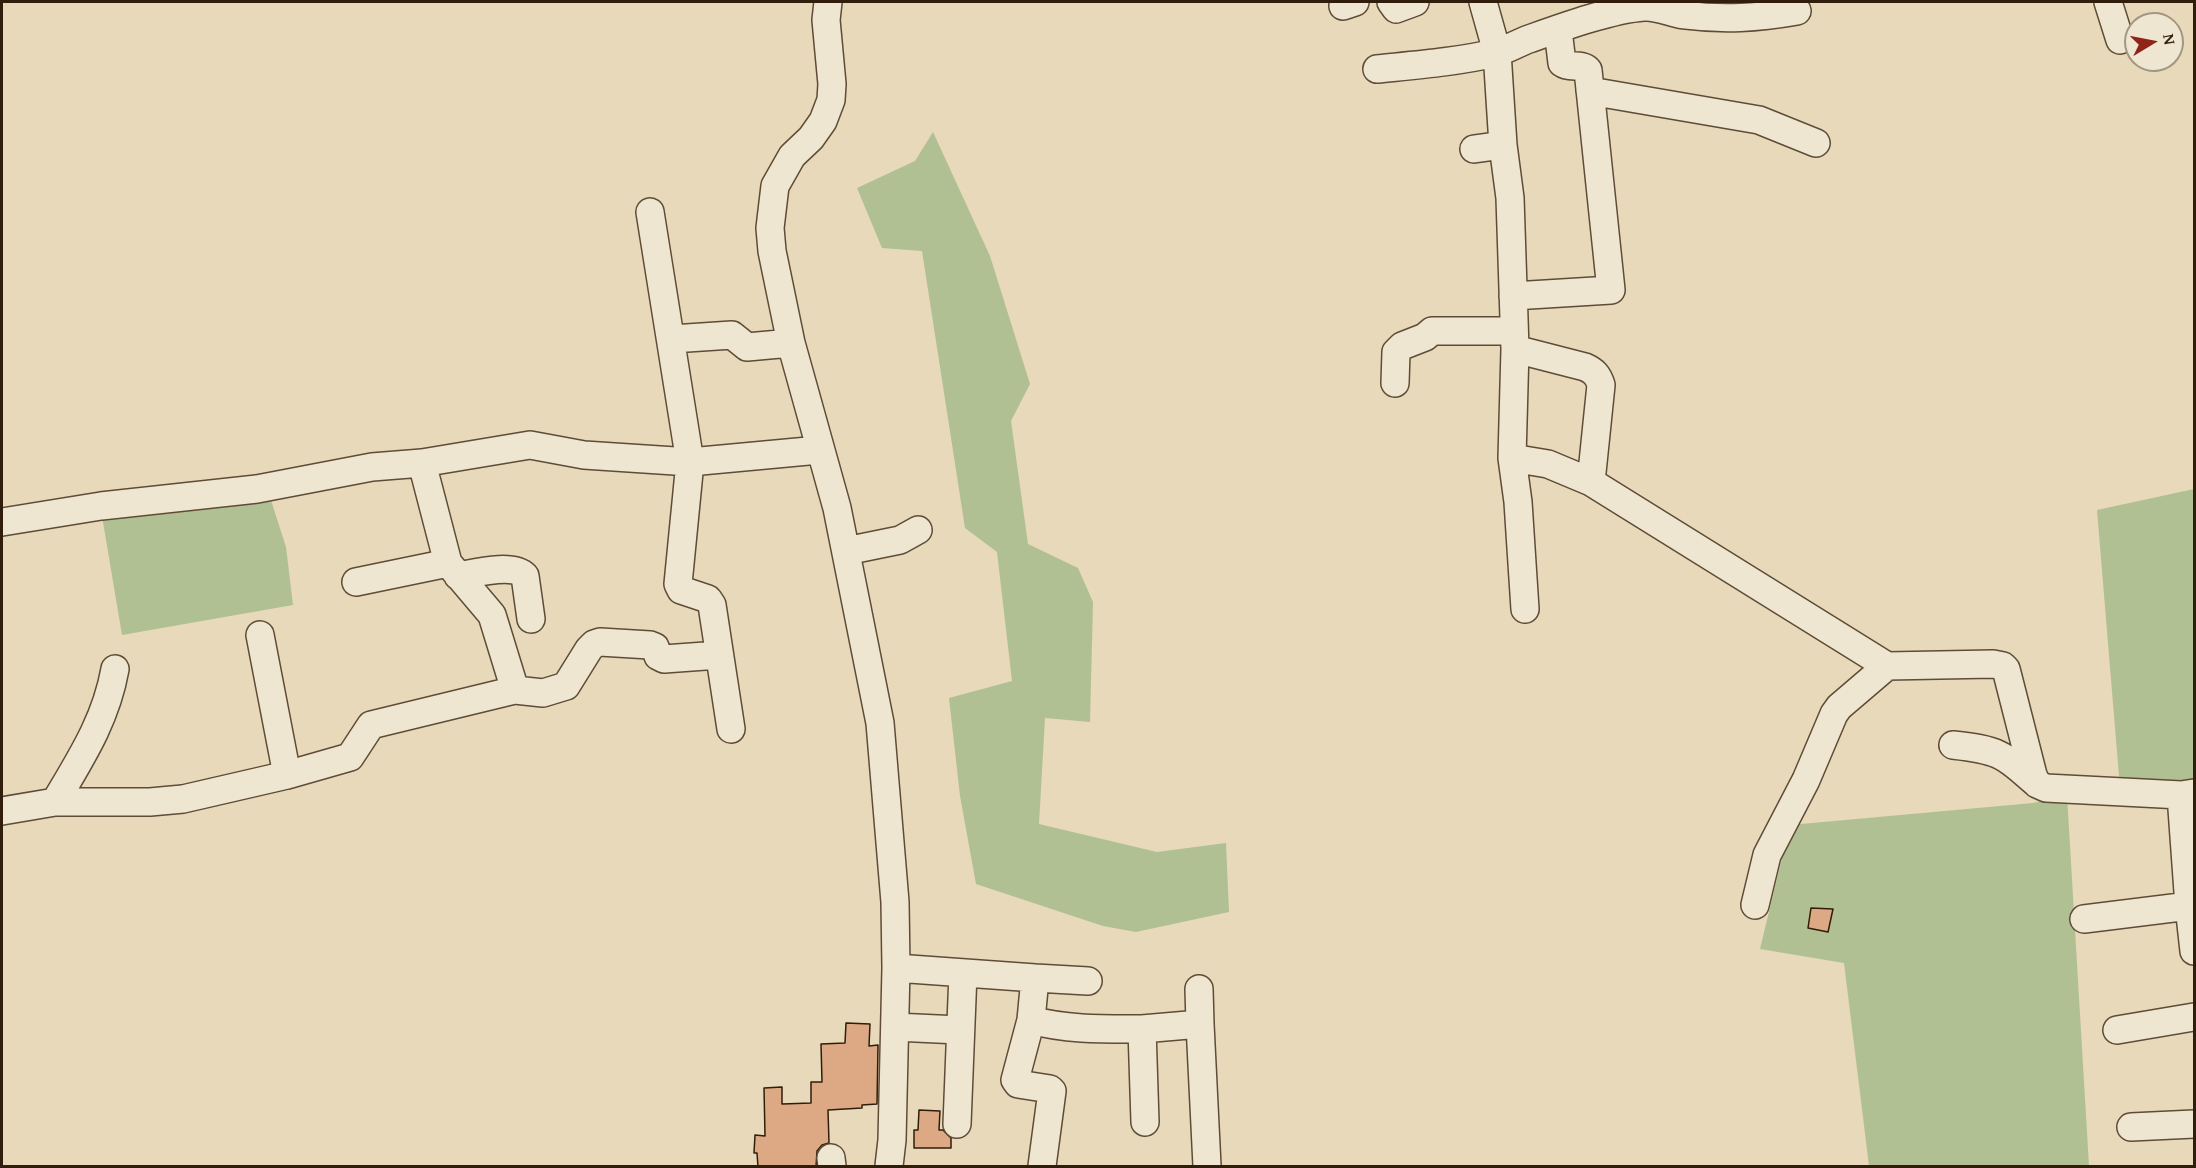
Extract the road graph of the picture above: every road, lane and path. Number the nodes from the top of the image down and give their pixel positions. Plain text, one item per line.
1 (828, 2) edge
2 (1391, 2) edge
3 (1415, 2) edge
4 (1483, 2) edge
5 (2108, 2) edge
6 (1797, 11) dead end
7 (1558, 30) junction
8 (2120, 40) dead end
9 (1497, 52) junction
10 (1377, 69) dead end
11 (1590, 91) junction
12 (1816, 143) dead end
13 (1503, 145) junction
14 (1474, 149) dead end
15 (650, 212) dead end
16 (1513, 296) junction
17 (672, 339) junction
18 (1514, 340) junction
19 (791, 343) junction
20 (1395, 383) dead end
21 (819, 450) junction
22 (1512, 458) junction
23 (690, 462) junction
24 (422, 463) junction
25 (1591, 482) junction
26 (2, 522) edge
27 (918, 530) dead end
28 (846, 551) junction
29 (453, 570) junction
30 (356, 582) dead end
31 (1525, 609) dead end
32 (531, 618) dead end
33 (260, 635) dead end
34 (719, 655) junction
35 (1887, 666) junction
36 (115, 669) dead end
37 (515, 690) junction
38 (731, 729) dead end
39 (1953, 745) dead end
40 (287, 775) junction
41 (2037, 784) junction
42 (2188, 794) edge
43 (55, 802) junction
44 (2, 811) edge
45 (1755, 905) dead end
46 (2189, 906) junction
47 (2084, 919) dead end
48 (2194, 951) edge
49 (896, 968) junction
50 (963, 973) junction
51 (1035, 978) junction
52 (1088, 981) dead end
53 (1199, 989) dead end
54 (2194, 1017) edge
55 (1031, 1020) junction
56 (1200, 1024) junction
57 (895, 1027) junction
58 (1142, 1029) junction
59 (960, 1030) junction
60 (2117, 1030) dead end
61 (1145, 1122) dead end
62 (957, 1124) dead end
63 (2194, 1124) edge
64 (2131, 1127) dead end
65 (889, 1167) edge
66 (1042, 1167) edge
67 (1207, 1167) edge

1 - 19 street
2 - 3 street
4 - 9 street
5 - 8 street
6 - 7 street
7 - 9 street
7 - 11 street
9 - 10 street
9 - 13 street
11 - 12 street
11 - 16 street
13 - 14 street
13 - 16 street
15 - 17 street
16 - 18 street
17 - 19 street
17 - 23 street
18 - 20 street
18 - 22 street
18 - 25 street
19 - 21 street
21 - 23 street
21 - 28 street
22 - 25 street
22 - 31 street
23 - 24 street
23 - 34 street
24 - 26 street
24 - 29 street
25 - 35 street
27 - 28 street
28 - 49 street
29 - 30 street
29 - 32 street
29 - 37 street
33 - 40 street
34 - 37 street
34 - 38 street
35 - 41 street
35 - 45 street
36 - 43 street
37 - 40 street
39 - 41 street
40 - 43 street
41 - 42 street
42 - 46 street
43 - 44 street
46 - 47 street
46 - 48 street
49 - 50 street
49 - 57 street
50 - 51 street
50 - 59 street
51 - 52 street
51 - 55 street
53 - 56 street
54 - 60 street
55 - 58 street
55 - 66 street
56 - 58 street
56 - 67 street
57 - 59 street
57 - 65 street
58 - 61 street
59 - 62 street
63 - 64 street

